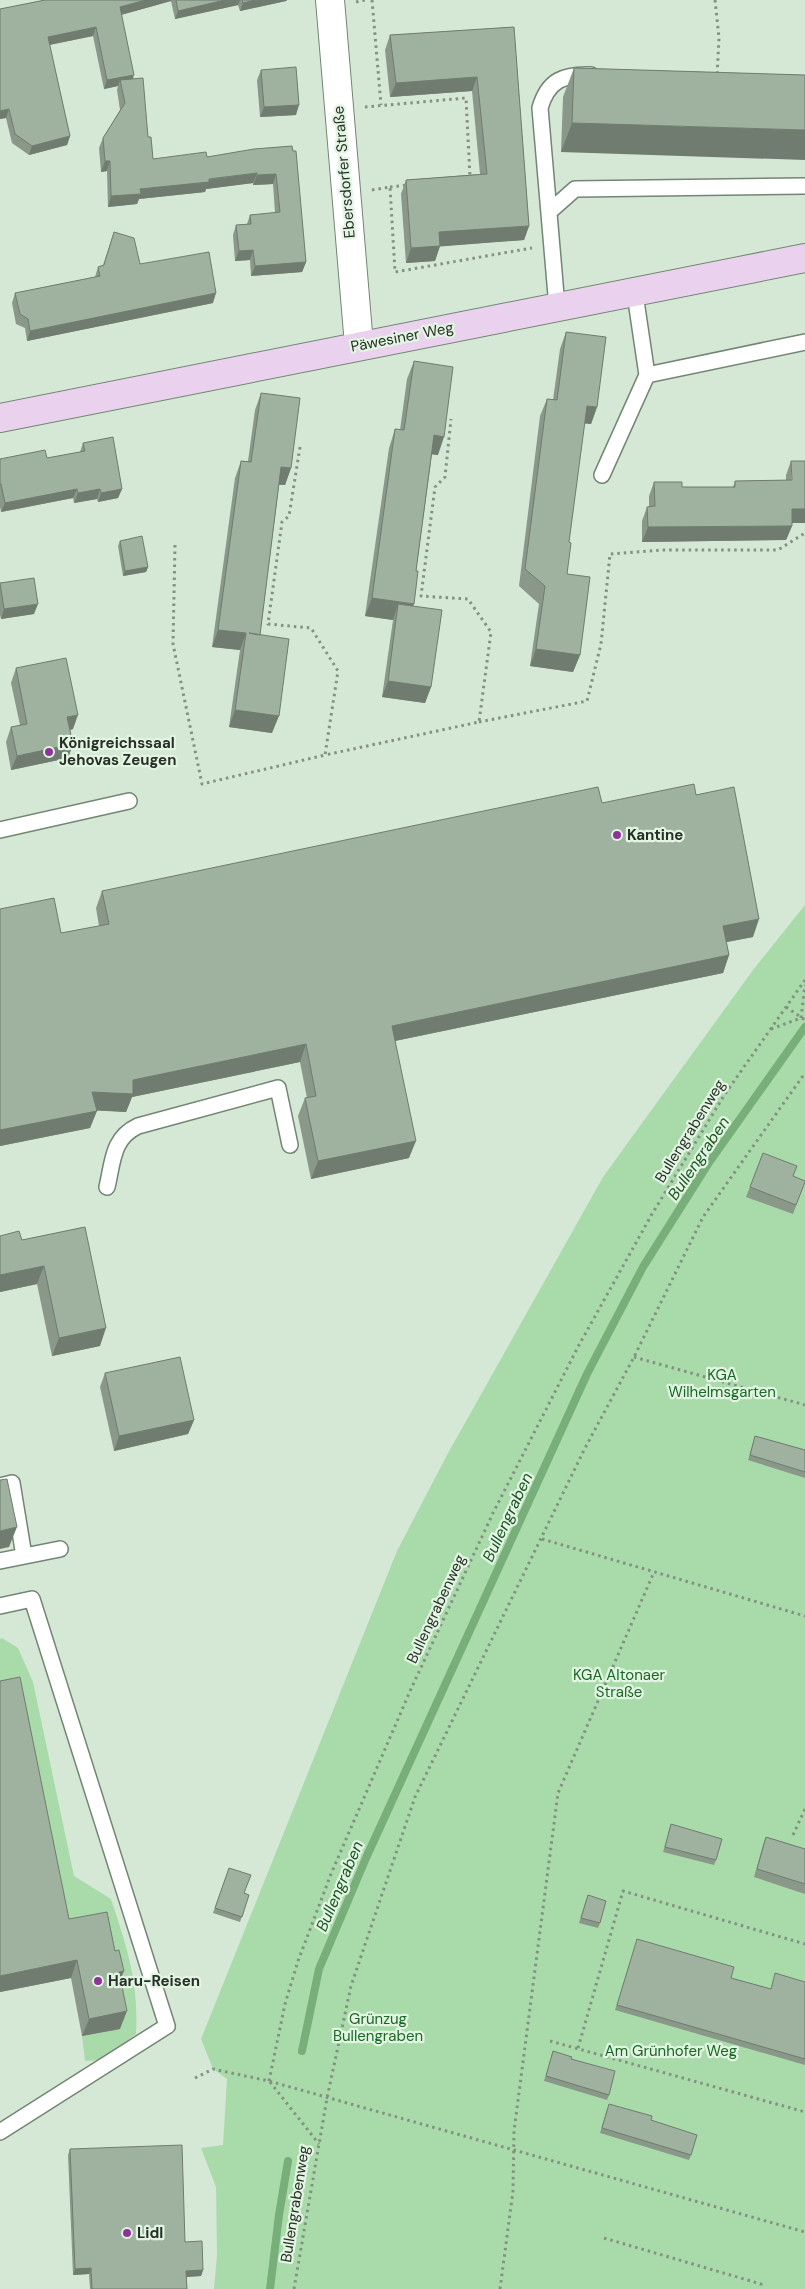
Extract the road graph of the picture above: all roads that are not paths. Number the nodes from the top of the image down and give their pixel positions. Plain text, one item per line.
1 (342, 1) edge
2 (604, 76) edge
3 (805, 186) edge
4 (548, 212) junction
5 (805, 258) edge
6 (634, 294) junction
7 (557, 307) junction
8 (805, 342) edge
9 (359, 345) junction
10 (647, 375) junction
11 (0, 418) edge
12 (602, 476) dead end
13 (129, 801) dead end
14 (0, 830) edge
15 (290, 1145) dead end
16 (107, 1187) dead end
17 (0, 1486) edge
18 (60, 1549) dead end
19 (24, 1556) junction
20 (0, 1561) edge
21 (0, 1606) edge
22 (0, 2132) edge

1 - 9 street, Ebersdorfer Straße
2 - 4 lane
3 - 4 lane
4 - 7 lane
5 - 6 street, Päwesiner Weg
6 - 7 street, Päwesiner Weg
6 - 10 lane
7 - 9 street, Päwesiner Weg
8 - 10 lane
9 - 11 street, Päwesiner Weg
10 - 12 lane
13 - 14 lane
15 - 16 lane
17 - 19 lane
18 - 19 lane
19 - 20 lane
21 - 22 lane

